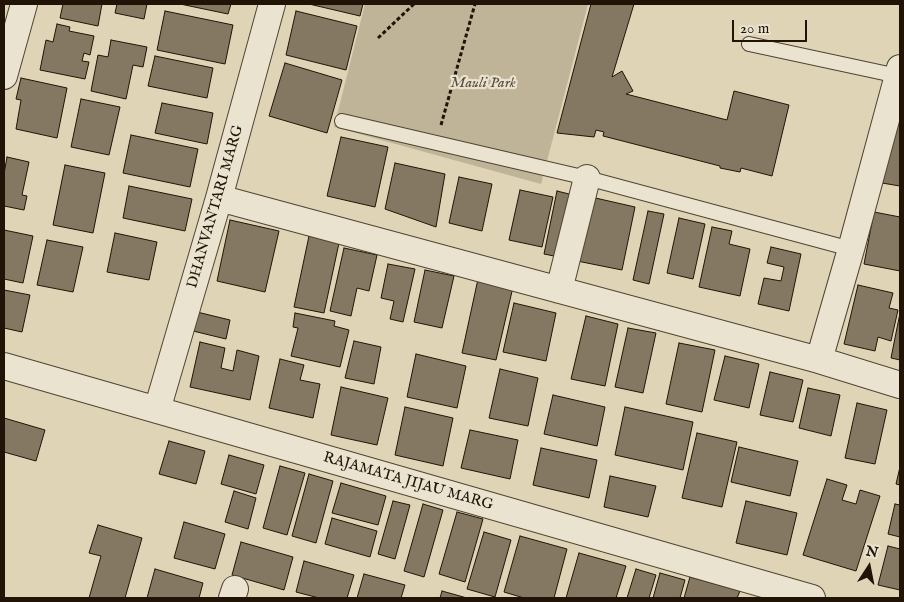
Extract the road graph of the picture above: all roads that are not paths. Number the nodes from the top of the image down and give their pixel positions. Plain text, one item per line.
1 (24, 4) edge
2 (272, 4) edge
3 (749, 44) dead end
4 (899, 72) edge
5 (4, 76) edge
6 (342, 121) dead end
7 (587, 178) junction
8 (219, 198) junction
9 (851, 249) junction
10 (558, 290) junction
11 (819, 360) junction
12 (4, 366) edge
13 (900, 385) edge
14 (157, 410) junction
15 (812, 598) edge

1 - 5 street
2 - 8 street, DHANVANTARI MARG
3 - 4 lane
4 - 9 street
6 - 7 lane
7 - 9 lane
7 - 10 street
8 - 10 street
8 - 14 street, DHANVANTARI MARG
9 - 11 street
10 - 11 street
11 - 13 street
12 - 14 street, RAJAMATA JIJAU MARG
14 - 15 street, RAJAMATA JIJAU MARG

